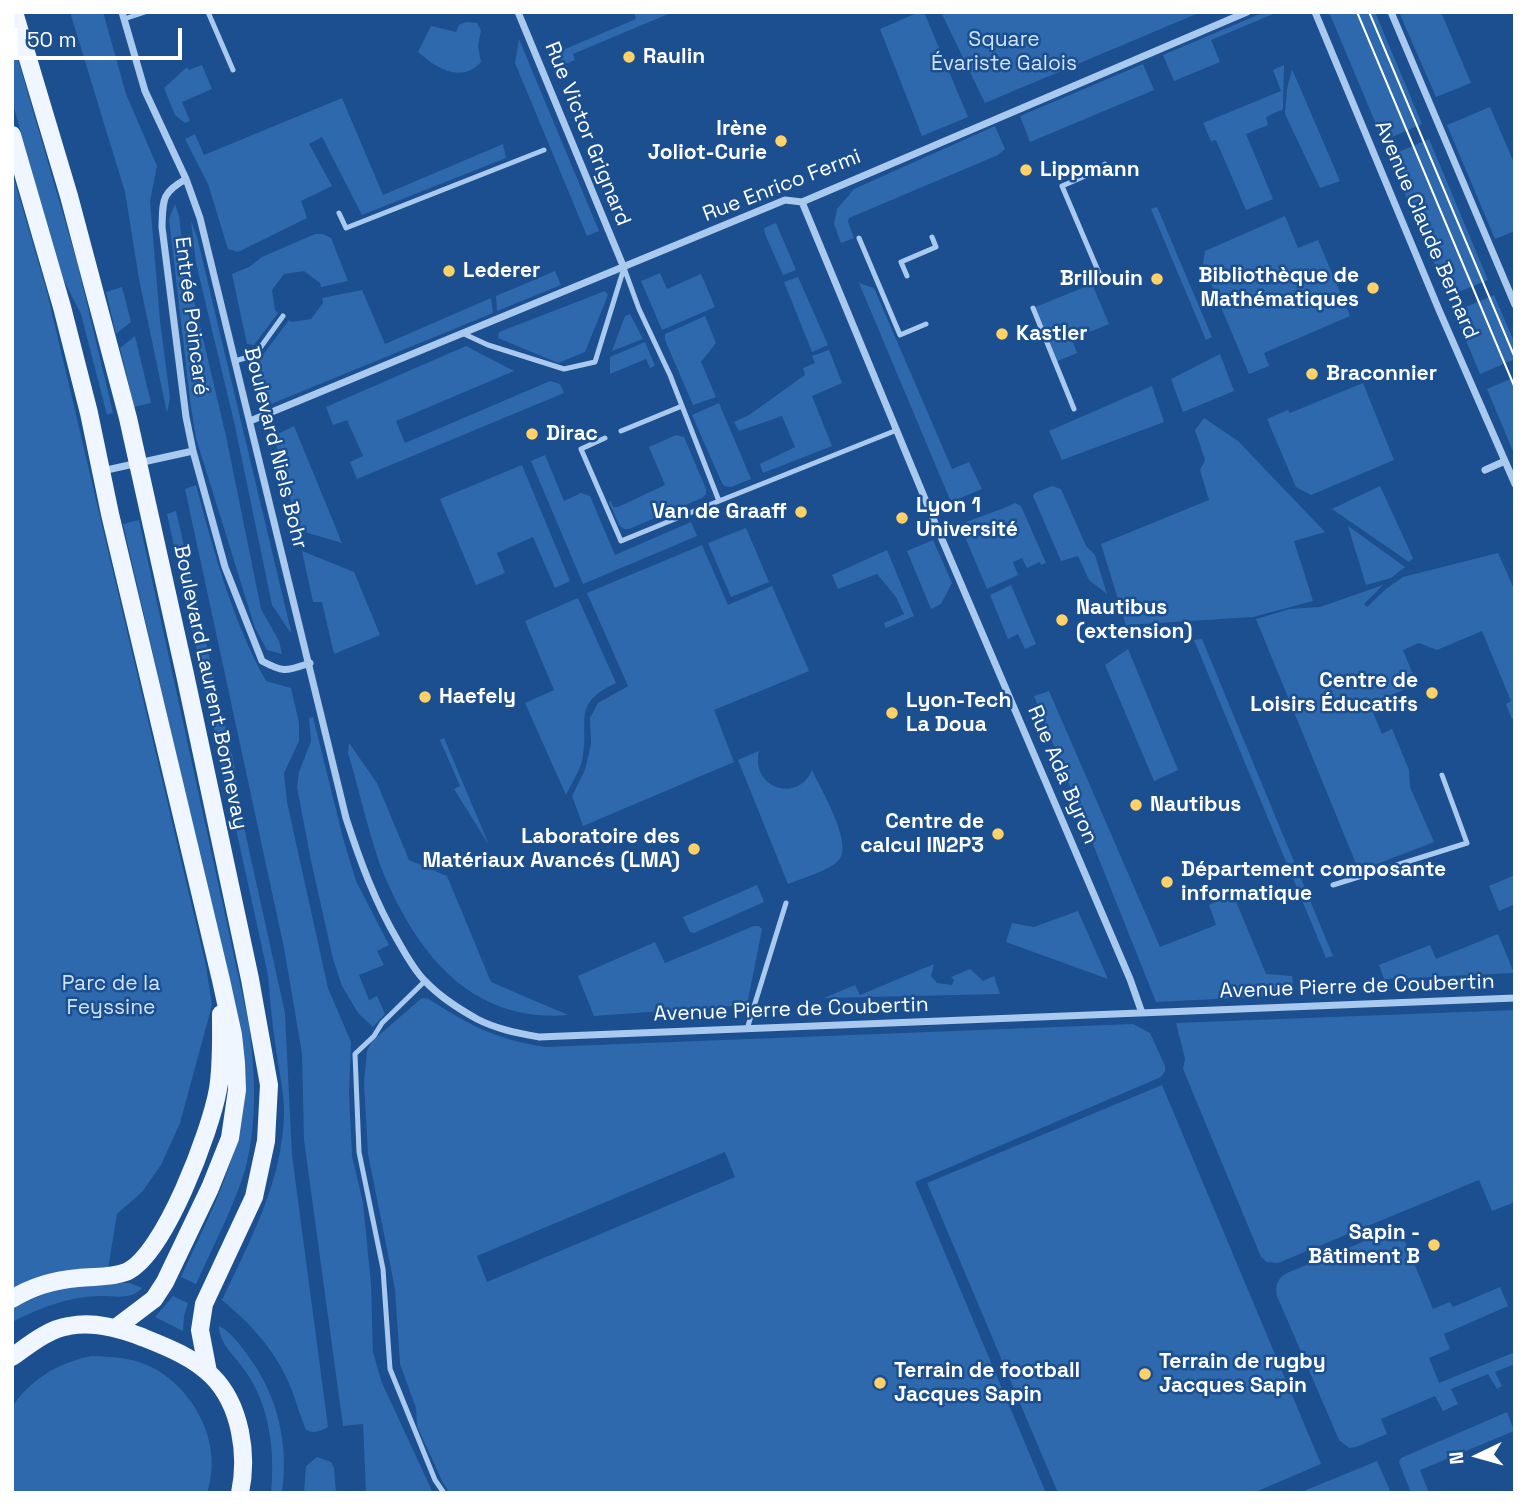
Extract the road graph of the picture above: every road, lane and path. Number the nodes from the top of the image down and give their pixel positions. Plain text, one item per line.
1 (15, 12) edge
2 (145, 12) edge
3 (208, 12) edge
4 (518, 12) edge
5 (1247, 12) edge
6 (1315, 12) edge
7 (1391, 12) edge
8 (123, 16) edge
9 (233, 70) dead end
10 (12, 135) edge
11 (544, 150) dead end
12 (1105, 164) dead end
13 (186, 179) junction
14 (802, 202) junction
15 (339, 213) dead end
16 (932, 237) dead end
17 (859, 238) dead end
18 (624, 268) junction
19 (907, 276) dead end
20 (1102, 280) dead end
21 (1515, 305) edge
22 (1033, 308) dead end
23 (283, 317) dead end
24 (926, 324) dead end
25 (462, 333) junction
26 (235, 361) junction
27 (682, 406) junction
28 (1074, 409) dead end
29 (250, 421) junction
30 (897, 430) junction
31 (621, 431) dead end
32 (605, 438) dead end
33 (193, 451) junction
34 (1505, 461) junction
35 (138, 463) junction
36 (1485, 470) dead end
37 (101, 471) junction
38 (1515, 484) edge
39 (719, 501) junction
40 (310, 663) junction
41 (1443, 775) dead end
42 (1333, 885) dead end
43 (786, 903) dead end
44 (221, 981) junction
45 (425, 981) junction
46 (1515, 998) edge
47 (1142, 1013) junction
48 (747, 1029) junction
49 (12, 1299) edge
50 (117, 1327) junction
51 (12, 1357) edge
52 (208, 1372) junction
53 (240, 1493) edge
54 (444, 1493) edge

1 - 35 main road, Boulevard Laurent Bonnevay
2 - 8 lane
3 - 9 lane
4 - 18 street, Rue Victor Grignard
5 - 14 street, Rue Enrico Fermi
6 - 34 street, Avenue Claude Bernard
7 - 21 street
8 - 13 street, Boulevard Niels Bohr
10 - 37 main road
11 - 15 lane
12 - 20 lane
13 - 26 street, Boulevard Niels Bohr
13 - 33 street, Entrée Poincaré
14 - 18 street, Rue Enrico Fermi
14 - 30 street, Rue Ada Byron
16 - 19 lane
17 - 24 lane
18 - 25 street, Rue Enrico Fermi
18 - 25 lane
18 - 27 lane
22 - 28 lane
23 - 26 lane
25 - 29 street, Rue Enrico Fermi
26 - 29 street, Boulevard Niels Bohr
27 - 31 lane
27 - 39 lane
29 - 40 street, Boulevard Niels Bohr
30 - 39 lane
30 - 47 street, Rue Ada Byron
32 - 39 lane
33 - 35 street
33 - 40 street, Entrée Poincaré
34 - 36 street
34 - 38 street, Avenue Claude Bernard
35 - 37 street
35 - 52 main road, Boulevard Laurent Bonnevay
37 - 44 main road
40 - 45 street, Avenue Pierre de Coubertin
41 - 42 lane
43 - 48 lane
44 - 49 main road
44 - 50 main road
45 - 48 street, Avenue Pierre de Coubertin
45 - 54 lane
46 - 47 street, Avenue Pierre de Coubertin
47 - 48 street, Avenue Pierre de Coubertin
50 - 51 main road
50 - 52 main road
52 - 53 main road

